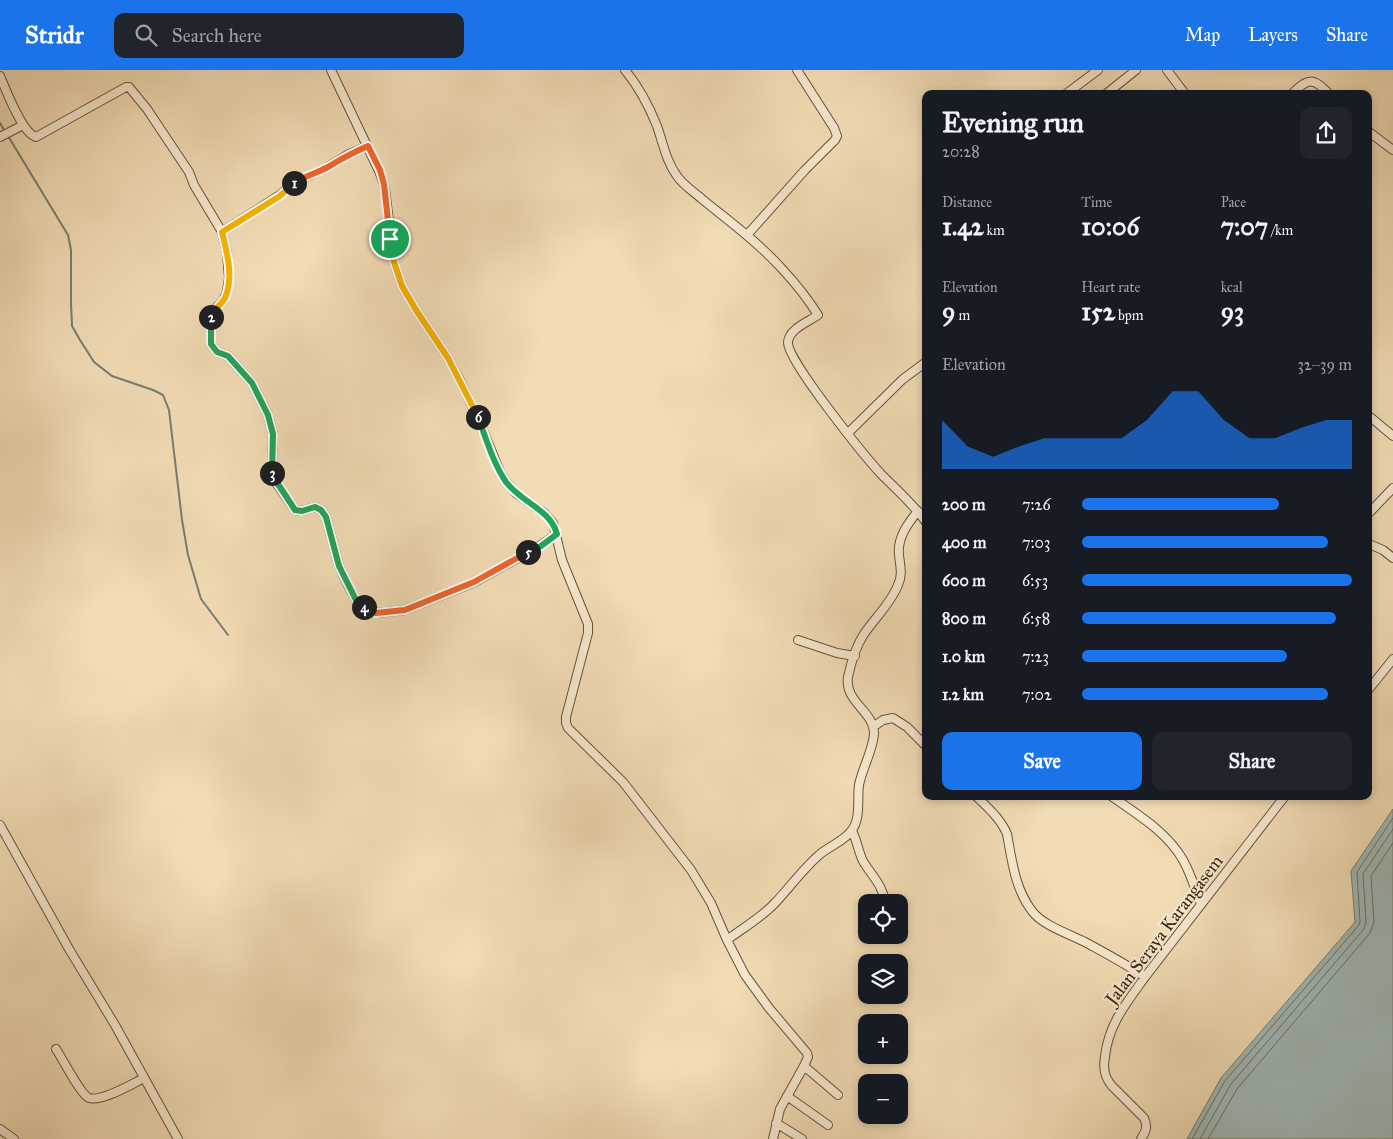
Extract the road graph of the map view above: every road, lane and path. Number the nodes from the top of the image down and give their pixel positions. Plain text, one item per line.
1 (331, 70) edge
2 (625, 70) edge
3 (797, 70) edge
4 (1098, 70) edge
5 (1136, 70) edge
6 (1166, 70) edge
7 (0, 76) edge
8 (1071, 90) edge
9 (1111, 90) edge
10 (1182, 90) edge
11 (1296, 90) edge
12 (1325, 90) edge
13 (23, 125) junction
14 (1372, 134) edge
15 (0, 137) edge
16 (368, 146) junction
17 (1393, 150) edge
18 (222, 232) junction
19 (747, 235) junction
20 (922, 365) edge
21 (1372, 418) edge
22 (848, 433) junction
23 (1393, 436) edge
24 (1393, 488) edge
25 (1372, 510) edge
26 (918, 511) junction
27 (922, 516) edge
28 (557, 534) junction
29 (1372, 545) edge
30 (1393, 558) edge
31 (798, 640) dead end
32 (854, 656) junction
33 (1393, 659) edge
34 (1372, 685) edge
35 (873, 727) junction
36 (922, 742) edge
37 (980, 800) edge
38 (1116, 800) edge
39 (1282, 800) edge
40 (0, 825) edge
41 (852, 831) junction
42 (884, 894) edge
43 (1201, 904) junction
44 (727, 940) junction
45 (1145, 977) junction
46 (56, 1049) dead end
47 (804, 1066) junction
48 (144, 1078) junction
49 (838, 1095) dead end
50 (787, 1096) junction
51 (776, 1124) junction
52 (828, 1126) dead end
53 (0, 1129) edge
54 (14, 1139) edge
55 (178, 1139) edge
56 (773, 1139) edge
57 (802, 1139) edge
58 (1141, 1139) edge

1 - 16 street
2 - 19 street
3 - 19 street
4 - 8 street
5 - 9 street
6 - 10 street
7 - 13 street
11 - 12 street
13 - 15 street
13 - 18 street
14 - 17 street
16 - 18 street
16 - 28 street
18 - 28 street
19 - 22 street
20 - 22 street
21 - 23 street
22 - 26 street
24 - 25 street
26 - 27 street
26 - 32 street
28 - 44 street
29 - 30 street
31 - 32 street
32 - 35 street
33 - 34 street
35 - 36 street
35 - 41 street
37 - 45 street
38 - 43 street
39 - 43 street, Jalan Seraya Karangasem
40 - 48 street
41 - 42 street
41 - 44 street
43 - 45 street, Jalan Seraya Karangasem
44 - 47 street
45 - 58 street, Jalan Seraya Karangasem
46 - 48 street
47 - 49 street
47 - 50 street
48 - 55 street
50 - 51 street
50 - 52 street
51 - 56 street
51 - 57 street
53 - 54 street

